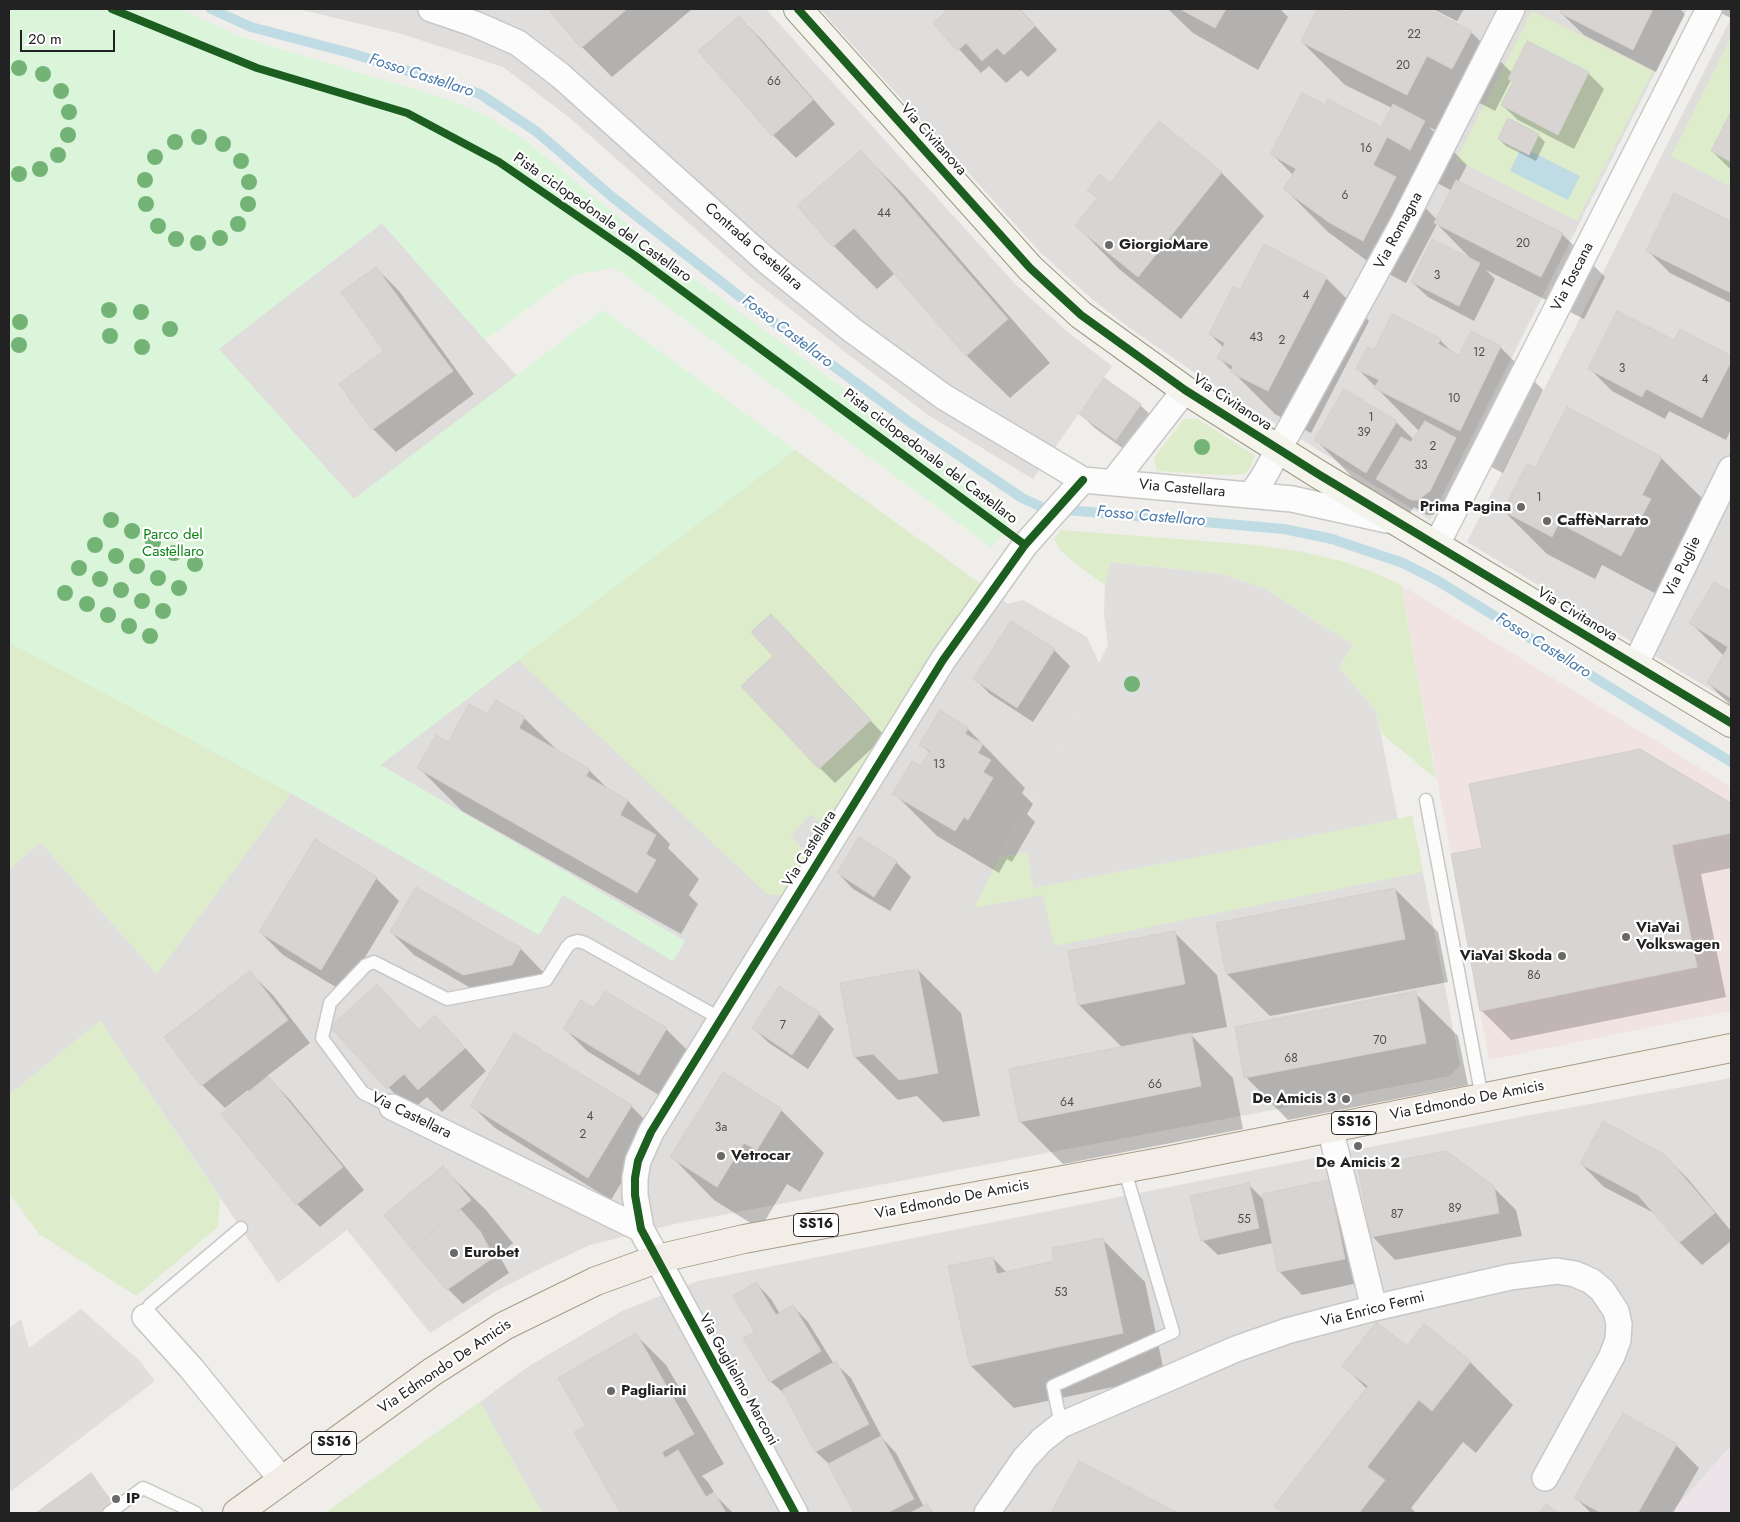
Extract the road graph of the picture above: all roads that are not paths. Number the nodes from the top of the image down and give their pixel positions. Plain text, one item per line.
1 (431, 9) edge
2 (798, 9) edge
3 (1512, 9) edge
4 (1709, 9) edge
5 (1185, 390) junction
6 (1279, 449) junction
7 (1731, 469) edge
8 (1318, 474) junction
9 (1113, 482) junction
10 (1079, 484) junction
11 (1251, 495) junction
12 (1292, 499) junction
13 (1398, 523) junction
14 (1436, 546) junction
15 (1635, 665) junction
16 (1731, 724) edge
17 (1426, 800) dead end
18 (721, 1019) junction
19 (1731, 1048) edge
20 (1482, 1098) junction
21 (392, 1107) joint
22 (1330, 1128) junction
23 (1124, 1168) junction
24 (241, 1228) dead end
25 (641, 1228) junction
26 (657, 1259) junction
27 (1374, 1308) junction
28 (145, 1317) joint
29 (1061, 1425) junction
30 (1545, 1478) dead end
31 (282, 1480) junction
32 (109, 1513) edge
33 (196, 1513) edge
34 (237, 1513) edge
35 (795, 1513) edge
36 (987, 1513) edge

1 - 10 street, Contrada Castellara
2 - 5 street, Via Civitanova
3 - 6 street, Via Romagna
4 - 14 street, Via Toscana
5 - 6 street, Via Civitanova
5 - 9 street, Via Castellara
6 - 8 street, Via Civitanova
6 - 11 street
7 - 15 street, Via Puglie
8 - 12 street
8 - 13 street, Via Civitanova
9 - 10 street, Via Castellara
9 - 11 street, Via Castellara
10 - 18 street, Via Castellara
11 - 12 street, Via Castellara
12 - 13 street, Via Castellara
13 - 14 street, Via Civitanova
14 - 15 street, Via Civitanova
15 - 16 street, Via Civitanova
17 - 20 lane
18 - 21 lane, Via Castellara
18 - 25 street, Via Castellara
19 - 20 main road, Via Edmondo De Amicis / SS16
20 - 22 main road, Via Edmondo De Amicis / SS16
21 - 25 street, Via Castellara
22 - 23 main road, Via Edmondo De Amicis / SS16
22 - 27 street
23 - 26 main road, Via Edmondo De Amicis / SS16
23 - 29 lane
24 - 28 lane
25 - 26 street, Via Castellara
26 - 31 main road, Via Edmondo De Amicis / SS16
26 - 35 street, Via Guglielmo Marconi
27 - 29 street, Via Enrico Fermi
27 - 30 street, Via Enrico Fermi
28 - 31 street
29 - 36 street, Via Enrico Fermi
31 - 34 main road, Via Edmondo De Amicis / SS16
32 - 33 lane

